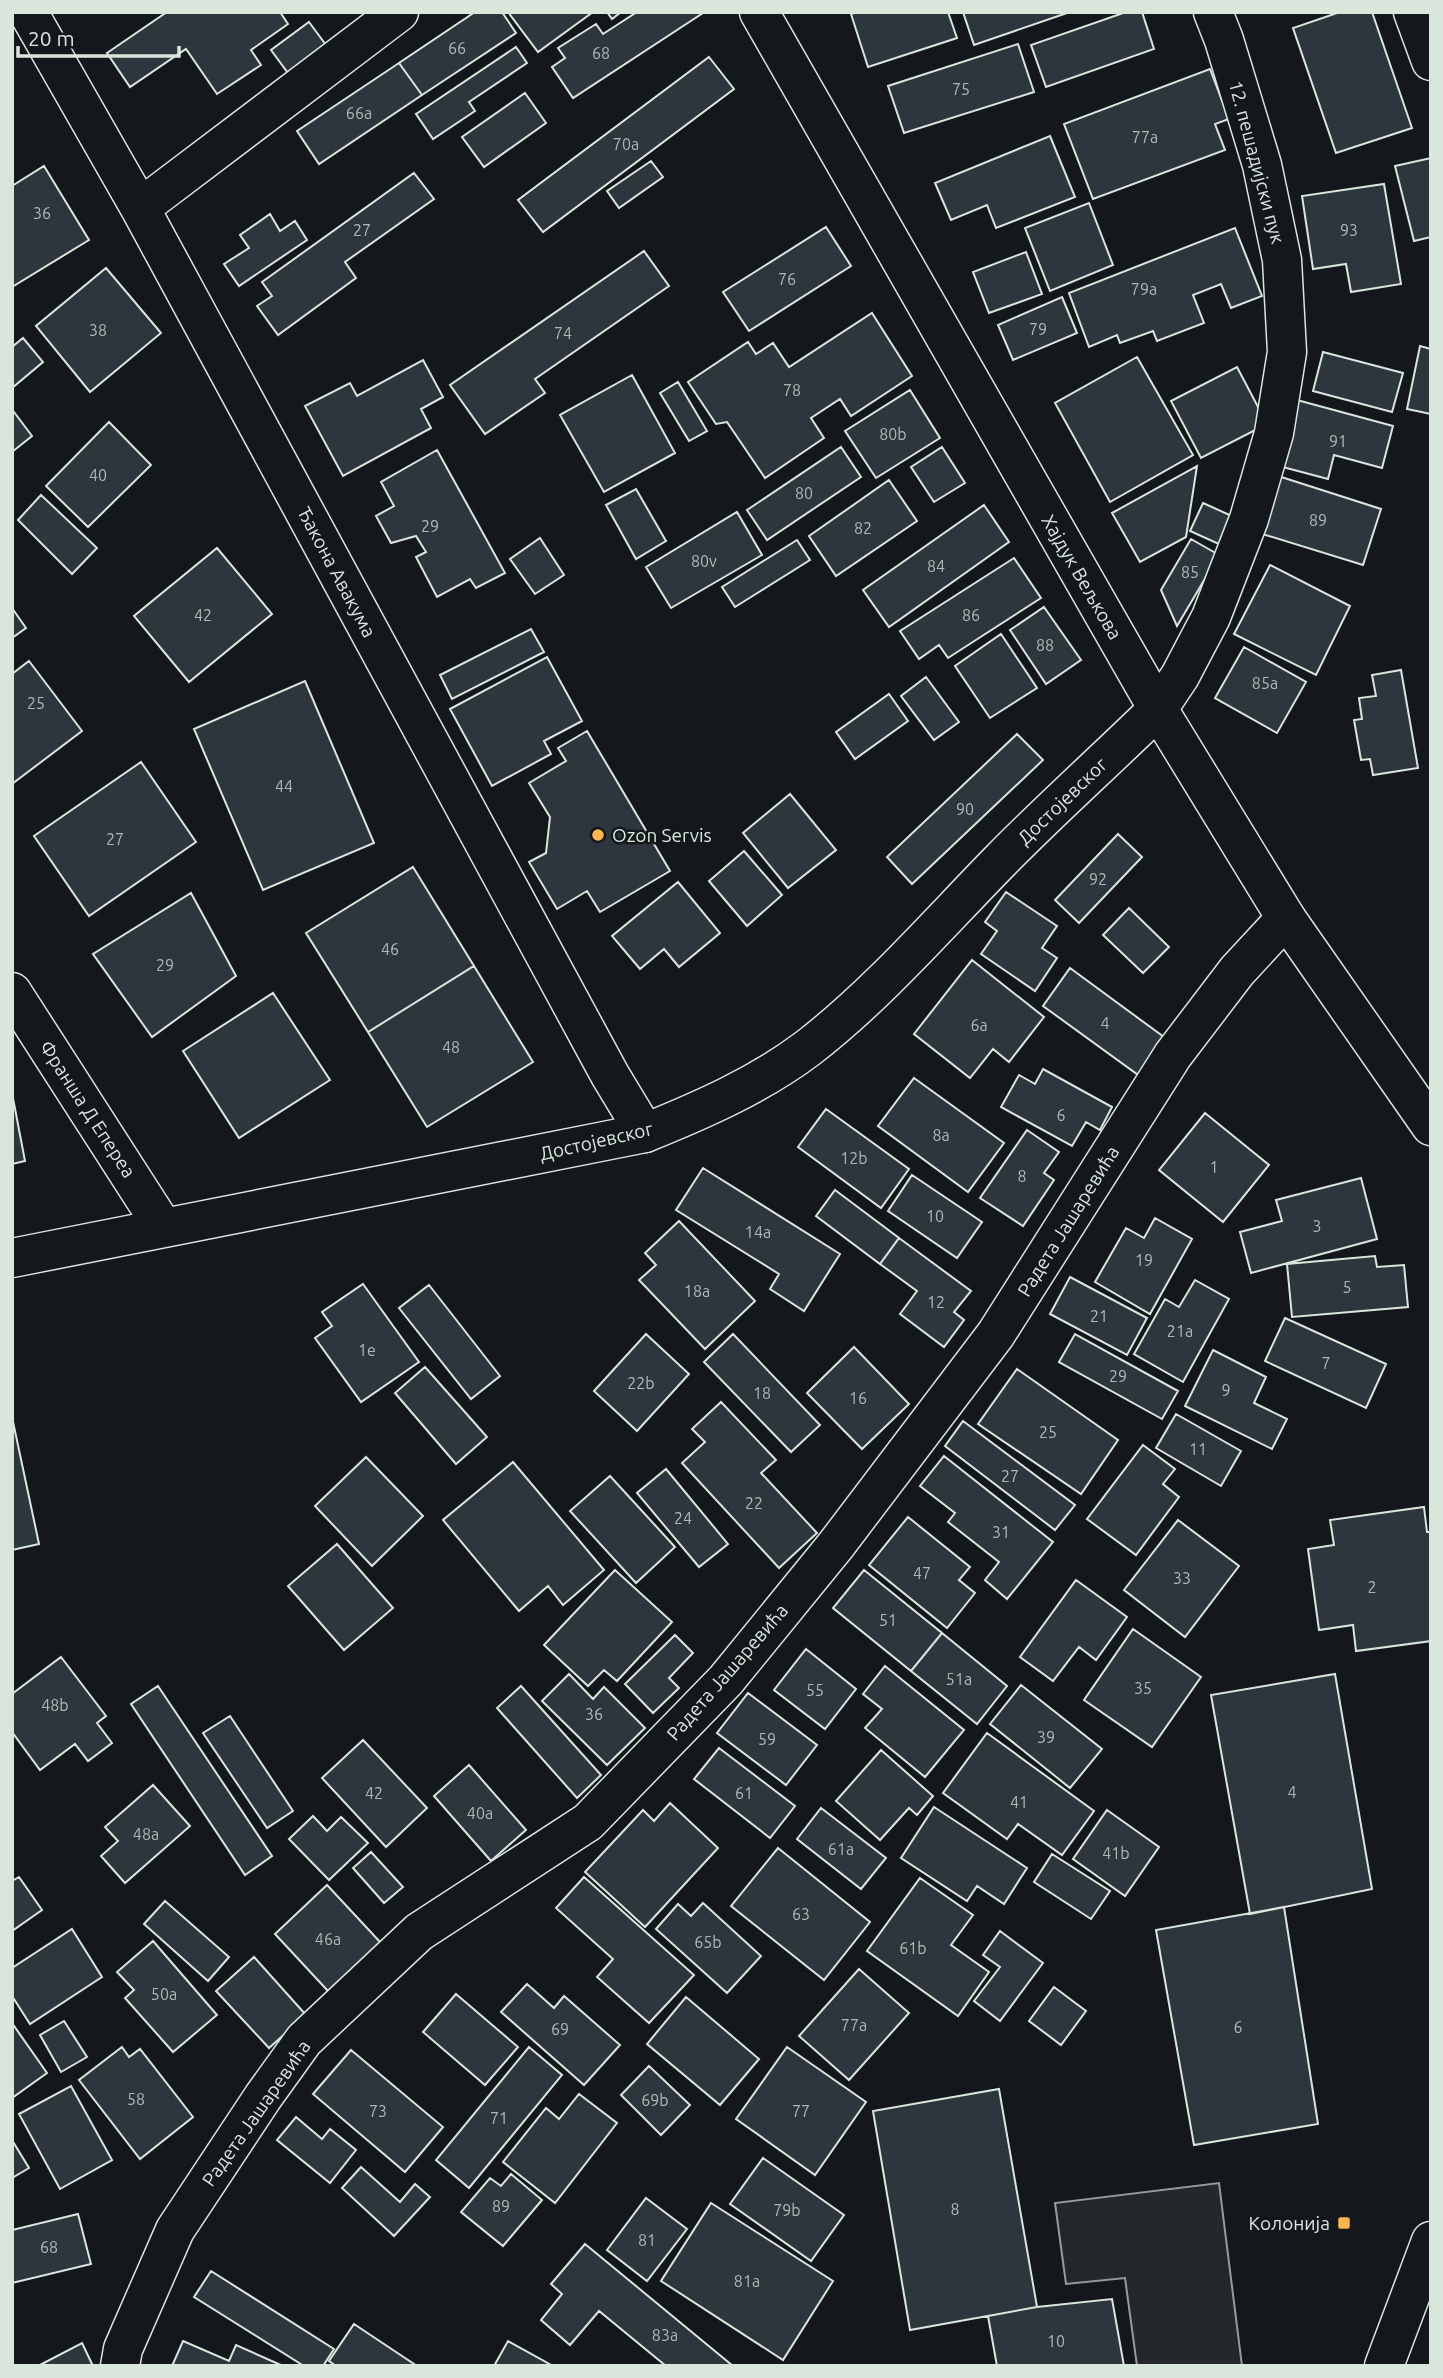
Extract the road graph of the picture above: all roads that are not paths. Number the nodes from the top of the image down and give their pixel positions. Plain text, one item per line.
1 (28, 12) edge
2 (399, 12) edge
3 (759, 12) edge
4 (1213, 12) edge
5 (1413, 12) edge
6 (1431, 61) edge
7 (140, 208) junction
8 (1158, 709) junction
9 (1286, 918) junction
10 (12, 992) edge
11 (1431, 1126) edge
12 (645, 1133) junction
13 (163, 1227) junction
14 (12, 1258) edge
15 (1431, 2241) edge
16 (120, 2366) edge
17 (1384, 2366) edge

1 - 7 street, Ђакона Авакума
2 - 7 street
3 - 8 street, Хајдук Вељкова
4 - 8 street, 12. пешадијски пук
5 - 6 street
7 - 12 street, Ђакона Авакума
8 - 9 street, Хајдук Вељкова
8 - 12 street, Достојевског
9 - 11 street, Хајдук Вељкова
9 - 16 street, Радета Јашаревића
10 - 13 street, Франша Д Епереа
12 - 13 street, Достојевског
13 - 14 street, Достојевског
15 - 17 street

